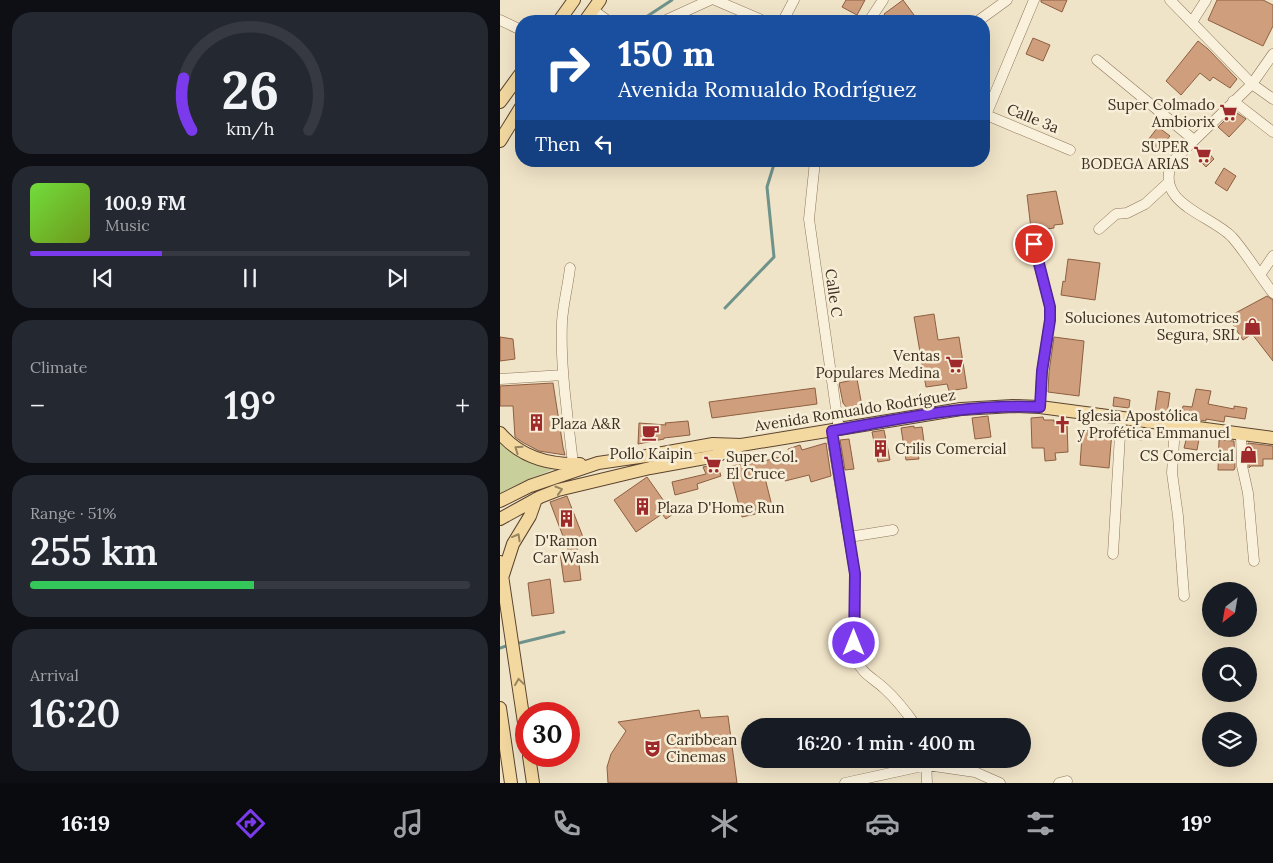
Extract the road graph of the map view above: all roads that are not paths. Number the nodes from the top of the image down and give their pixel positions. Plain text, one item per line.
1 (574, 0) edge
2 (716, 0) edge
3 (794, 0) edge
4 (883, 0) edge
5 (1007, 0) edge
6 (1034, 0) edge
7 (1170, 0) edge
8 (1206, 0) edge
9 (706, 2) edge
10 (563, 15) edge
11 (680, 15) edge
12 (750, 15) edge
13 (786, 15) edge
14 (873, 15) edge
15 (986, 15) edge
16 (500, 20) edge
17 (1192, 22) junction
18 (515, 27) edge
19 (1273, 54) edge
20 (1097, 60) dead end
21 (515, 81) edge
22 (1252, 84) junction
23 (1273, 99) edge
24 (1233, 101) junction
25 (500, 102) edge
26 (990, 103) edge
27 (515, 117) edge
28 (990, 117) edge
29 (1273, 132) edge
30 (1194, 140) junction
31 (500, 141) edge
32 (1070, 150) dead end
33 (814, 167) edge
34 (1169, 182) junction
35 (1099, 229) dead end
36 (1034, 244) dead end
37 (1273, 256) edge
38 (570, 268) dead end
39 (1260, 275) junction
40 (1273, 293) edge
41 (563, 375) junction
42 (500, 380) edge
43 (1040, 407) junction
44 (1122, 418) junction
45 (1175, 426) junction
46 (835, 430) junction
47 (500, 433) edge
48 (1241, 434) junction
49 (1273, 438) edge
50 (741, 445) junction
51 (598, 463) junction
52 (573, 464) junction
53 (536, 499) junction
54 (500, 501) edge
55 (500, 519) edge
56 (893, 530) dead end
57 (849, 537) junction
58 (1113, 554) dead end
59 (500, 562) edge
60 (1254, 562) dead end
61 (502, 577) junction
62 (1184, 596) dead end
63 (521, 702) edge
64 (500, 708) edge
65 (911, 718) edge
66 (531, 767) edge
67 (904, 768) edge
68 (927, 768) edge
69 (956, 768) edge
70 (511, 783) edge
71 (533, 783) edge
72 (845, 783) edge
73 (927, 783) edge
74 (1000, 783) edge

1 - 10 main road
2 - 12 street
3 - 13 street
4 - 14 street
5 - 15 street
6 - 26 street
7 - 17 street
8 - 17 street
9 - 11 street
16 - 18 street
17 - 22 street
19 - 22 street
20 - 30 street
21 - 25 main road
22 - 23 street
22 - 24 street
24 - 29 street
24 - 30 street
27 - 31 main road
28 - 32 street, Calle 3a
30 - 34 street
33 - 46 street, Calle C
34 - 35 street
34 - 39 street
36 - 43 street
37 - 39 street
38 - 41 street
39 - 40 street
41 - 42 street
41 - 52 street
43 - 44 main road, Avenida Romualdo Rodríguez
43 - 46 main road, Avenida Romualdo Rodríguez
44 - 45 main road, Avenida Romualdo Rodríguez
44 - 58 street
45 - 48 main road, Avenida Romualdo Rodríguez
45 - 62 street
46 - 50 main road, Avenida Romualdo Rodríguez
46 - 57 street, Calle C
52 -> 47 main road
48 - 49 main road, Avenida Romualdo Rodríguez
48 - 60 street
50 - 51 main road, Avenida Romualdo Rodríguez
53 -> 50 main road, Avenida Romualdo Rodríguez
51 - 52 main road
51 - 54 main road, Avenida Romualdo Rodríguez
53 - 55 main road, Avenida Romualdo Rodríguez
61 -> 53 main road
56 - 57 street
57 - 65 street, Calle C
59 - 61 main road
63 -> 61 main road
64 - 70 main road
66 - 71 main road
67 - 72 street
68 - 73 street
69 - 74 street

